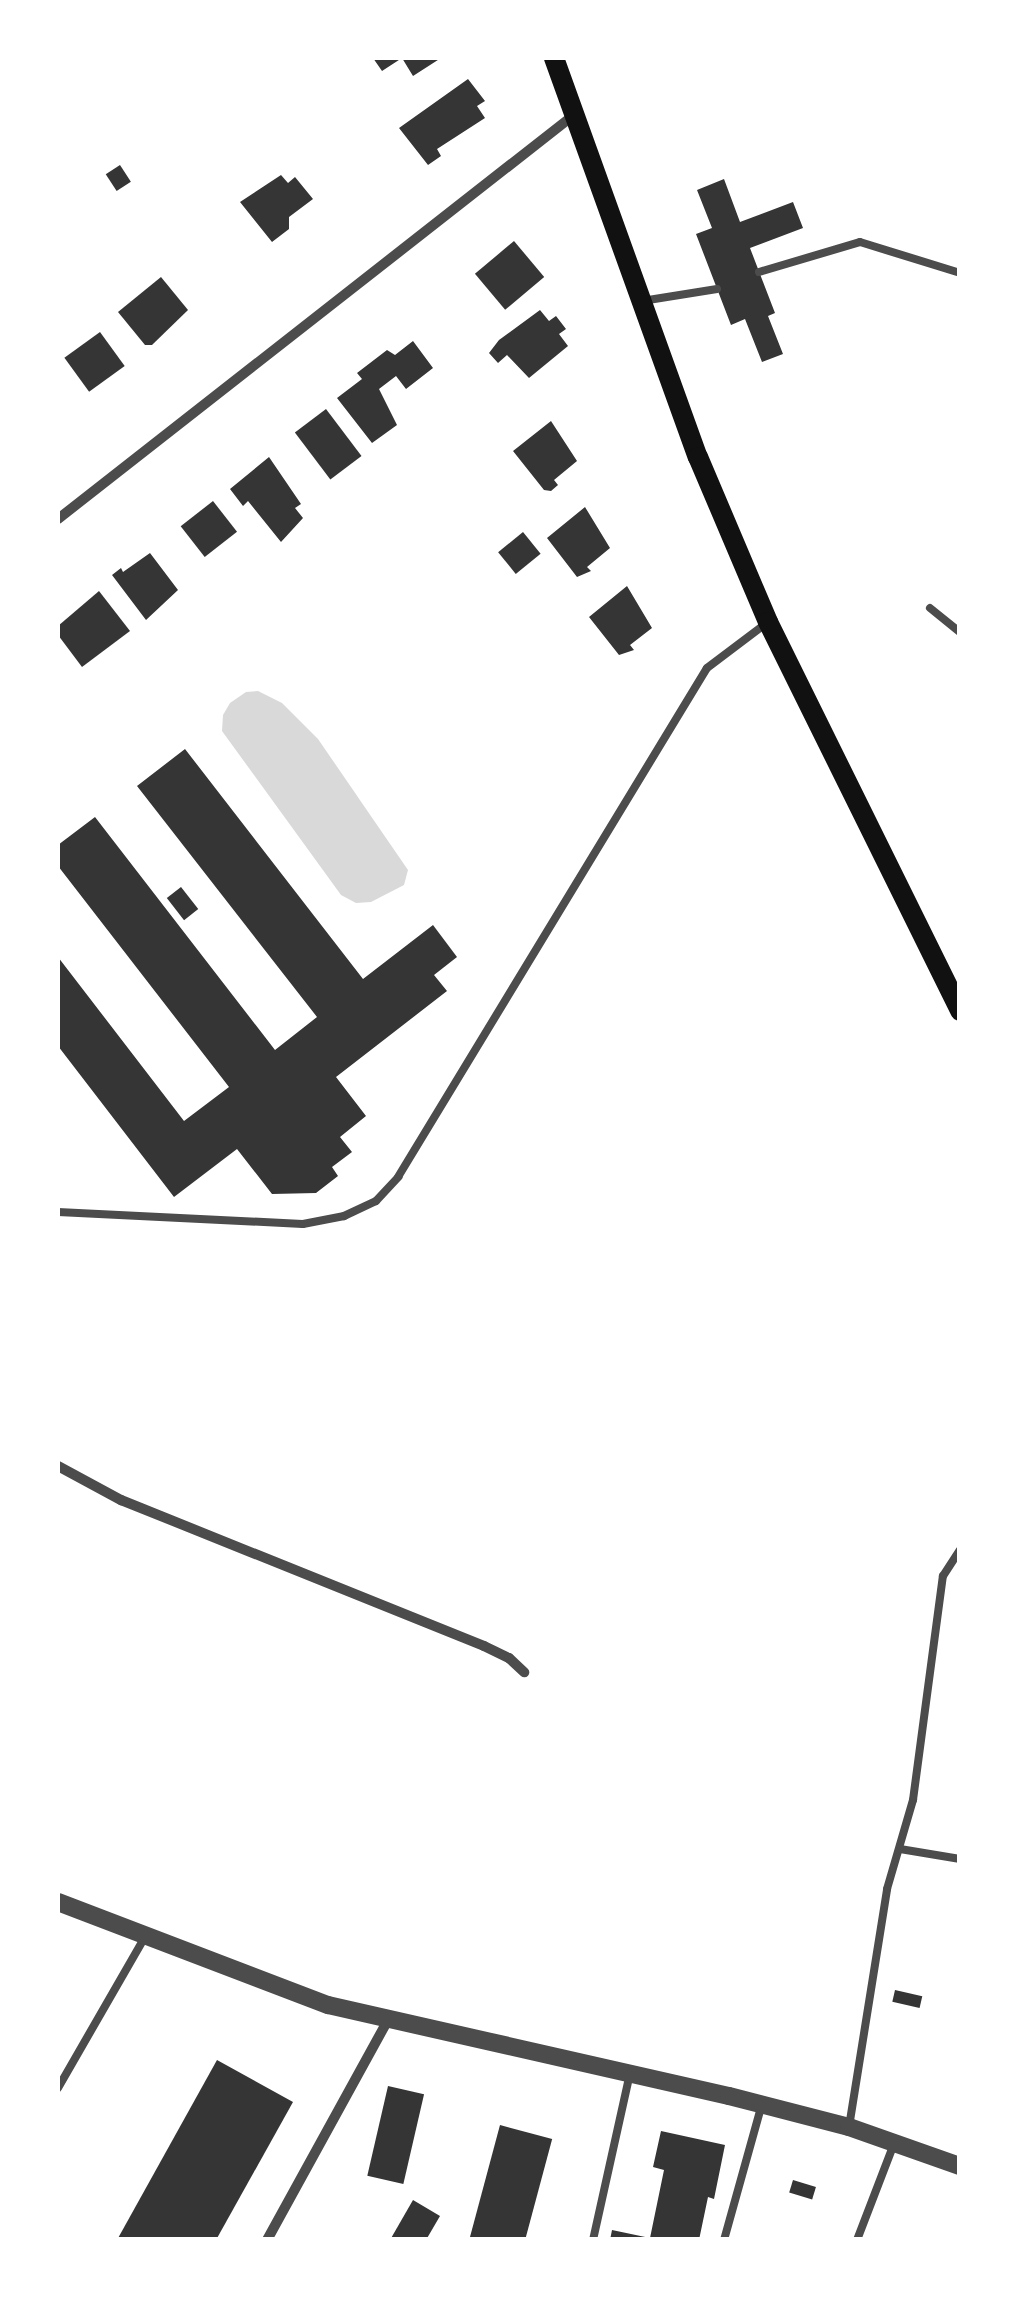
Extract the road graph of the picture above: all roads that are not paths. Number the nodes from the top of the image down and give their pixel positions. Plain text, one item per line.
1 (554, 58) edge
2 (575, 114) junction
3 (759, 272) dead end
4 (960, 273) edge
5 (716, 288) dead end
6 (642, 302) junction
7 (58, 519) edge
8 (930, 608) dead end
9 (768, 622) junction
10 (960, 632) edge
11 (960, 1011) edge
12 (58, 1212) edge
13 (58, 1466) edge
14 (960, 1550) edge
15 (524, 1672) dead end
16 (900, 1849) junction
17 (960, 1859) edge
18 (58, 1902) edge
19 (145, 1937) junction
20 (387, 2022) junction
21 (630, 2072) junction
22 (58, 2088) edge
23 (762, 2104) junction
24 (848, 2127) junction
25 (894, 2144) junction
26 (960, 2166) edge
27 (267, 2240) edge
28 (593, 2240) edge
29 (724, 2240) edge
30 (857, 2240) edge

1 - 2 main road
2 - 6 main road
2 - 7 street
3 - 4 lane
5 - 6 lane
6 - 9 main road
8 - 10 lane
9 - 11 main road
9 - 12 lane
13 - 15 street
14 - 16 lane
16 - 17 lane
16 - 24 lane
18 - 19 street
19 - 20 street
19 - 22 lane
20 - 21 street
20 - 27 street
21 - 23 street
21 - 28 lane
23 - 24 street
23 - 29 lane
24 - 25 street
25 - 26 street
25 - 30 lane

